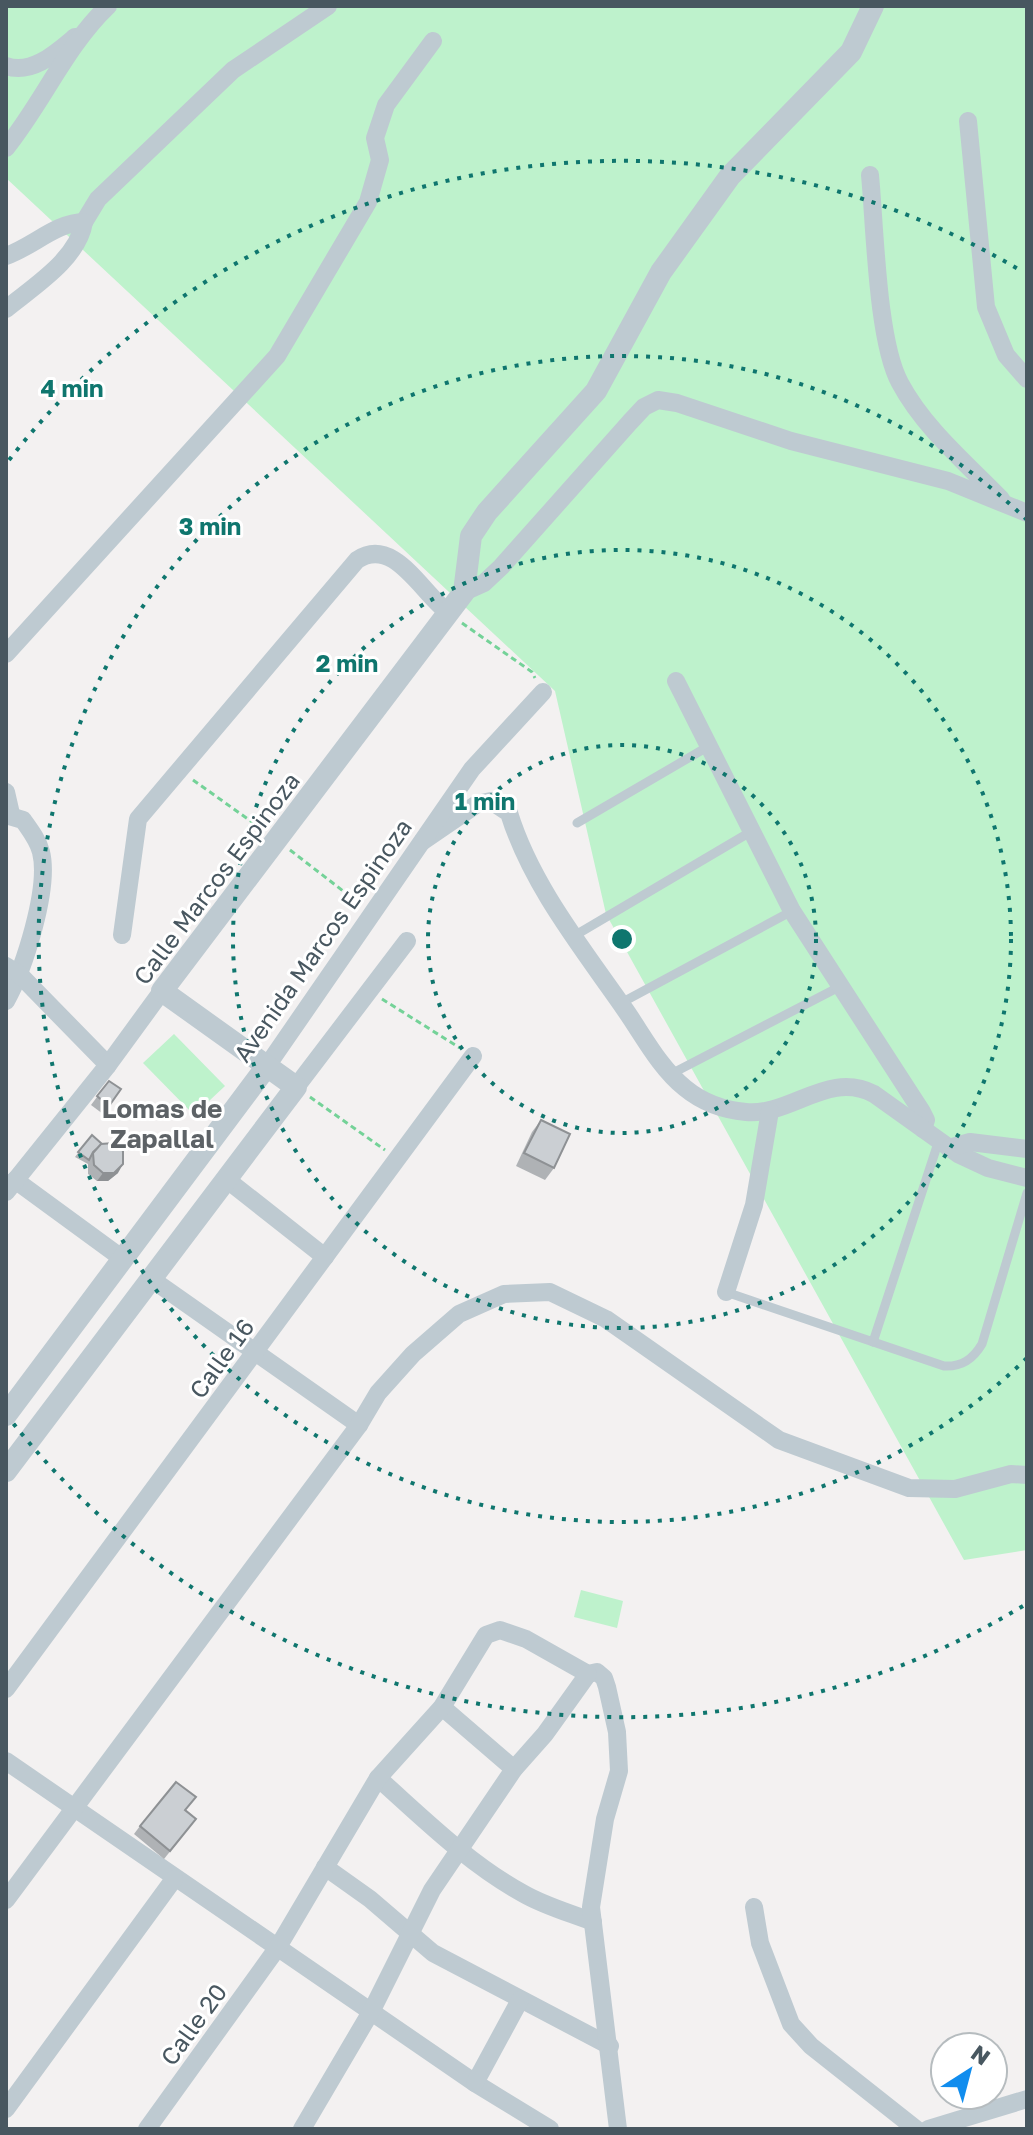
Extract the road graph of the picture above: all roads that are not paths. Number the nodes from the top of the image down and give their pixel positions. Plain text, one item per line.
1 (108, 6) edge
2 (328, 6) edge
3 (873, 6) edge
4 (83, 30) junction
5 (433, 41) dead end
6 (6, 66) edge
7 (968, 121) dead end
8 (6, 148) edge
9 (870, 175) dead end
10 (84, 222) junction
11 (6, 256) edge
12 (6, 309) edge
13 (1027, 379) edge
14 (1006, 505) junction
15 (1027, 513) edge
16 (464, 592) junction
17 (449, 613) junction
18 (6, 654) edge
19 (676, 681) dead end
20 (543, 692) road end
21 (709, 746) junction
22 (6, 792) edge
23 (9, 814) edge
24 (577, 823) dead end
25 (752, 831) junction
26 (423, 841) junction
27 (792, 911) junction
28 (122, 935) dead end
29 (574, 936) junction
30 (407, 941) dead end
31 (13, 971) edge
32 (841, 986) junction
33 (162, 991) junction
34 (6, 1001) edge
35 (621, 1003) junction
36 (473, 1056) road end
37 (108, 1065) junction
38 (267, 1066) junction
39 (671, 1074) junction
40 (296, 1087) junction
41 (770, 1111) junction
42 (923, 1129) junction
43 (944, 1144) junction
44 (1027, 1149) edge
45 (1027, 1178) edge
46 (226, 1179) junction
47 (10, 1184) edge
48 (1027, 1193) edge
49 (325, 1257) junction
50 (123, 1259) junction
51 (150, 1278) junction
52 (726, 1292) joint
53 (873, 1342) junction
54 (255, 1353) junction
55 (6, 1415) edge
56 (359, 1425) junction
57 (6, 1471) edge
58 (1027, 1475) edge
59 (588, 1674) junction
60 (6, 1689) edge
61 (442, 1707) junction
62 (6, 1761) edge
63 (514, 1769) junction
64 (378, 1778) junction
65 (74, 1809) junction
66 (458, 1850) junction
67 (325, 1867) junction
68 (174, 1879) junction
69 (6, 1900) edge
70 (754, 1907) dead end
71 (593, 1922) junction
72 (410, 1930) junction
73 (278, 1947) junction
74 (520, 2000) junction
75 (372, 2010) junction
76 (610, 2046) junction
77 (475, 2083) junction
78 (1027, 2099) edge
79 (6, 2109) edge
80 (307, 2127) edge
81 (147, 2129) edge
82 (550, 2129) edge
83 (618, 2129) edge
84 (916, 2129) edge
85 (928, 2129) edge

1 - 4 street
2 - 10 street
3 - 16 street
4 - 6 street
4 - 8 street
5 - 18 street
7 - 13 street
9 - 14 street
10 - 11 street
10 - 12 street
14 - 15 street
14 - 16 street
16 - 17 street, Calle Marcos Espinoza
17 - 28 street
17 - 33 street, Calle Marcos Espinoza
19 - 21 street
20 - 26 street, Avenida Marcos Espinoza
21 - 24 lane
21 - 25 street
22 - 23 street
23 - 31 street
25 - 27 street
25 - 29 lane
26 - 29 street
26 - 38 street, Avenida Marcos Espinoza
27 - 32 street
27 - 35 lane
29 - 35 street
30 - 40 street
31 - 34 street
31 - 37 street
32 - 39 lane
32 - 42 street
33 - 37 street, Calle Marcos Espinoza
33 - 38 street
35 - 39 street
36 - 49 street, Calle 16
37 - 47 street, Calle Marcos Espinoza
38 - 40 street
38 - 50 street, Avenida Marcos Espinoza
39 - 41 street
40 - 46 street
41 - 42 street
41 - 52 street
42 - 43 street
43 - 44 street
43 - 45 street
43 - 53 lane
46 - 49 street
46 - 51 street
47 - 50 street
48 - 53 lane
49 - 54 street, Calle 16
50 - 55 street, Avenida Marcos Espinoza
51 - 54 street
51 - 57 street
52 - 53 lane
54 - 56 street
54 - 60 street, Calle 16
56 - 58 street
56 - 65 street
59 - 61 street, Calle 20
59 - 63 street
59 - 71 street
61 - 63 street
61 - 64 street, Calle 20
62 - 65 street
63 - 66 street
64 - 66 street
64 - 67 street, Calle 20
65 - 68 street
65 - 69 street
66 - 71 street
66 - 72 street
67 - 72 street
67 - 73 street, Calle 20
68 - 73 street
68 - 79 street
70 - 84 street
71 - 76 street
72 - 74 street
72 - 75 street
73 - 75 street
73 - 81 street, Calle 20
74 - 76 street
74 - 77 street
75 - 77 street
75 - 80 street
76 - 83 street
77 - 82 street
78 - 85 street

